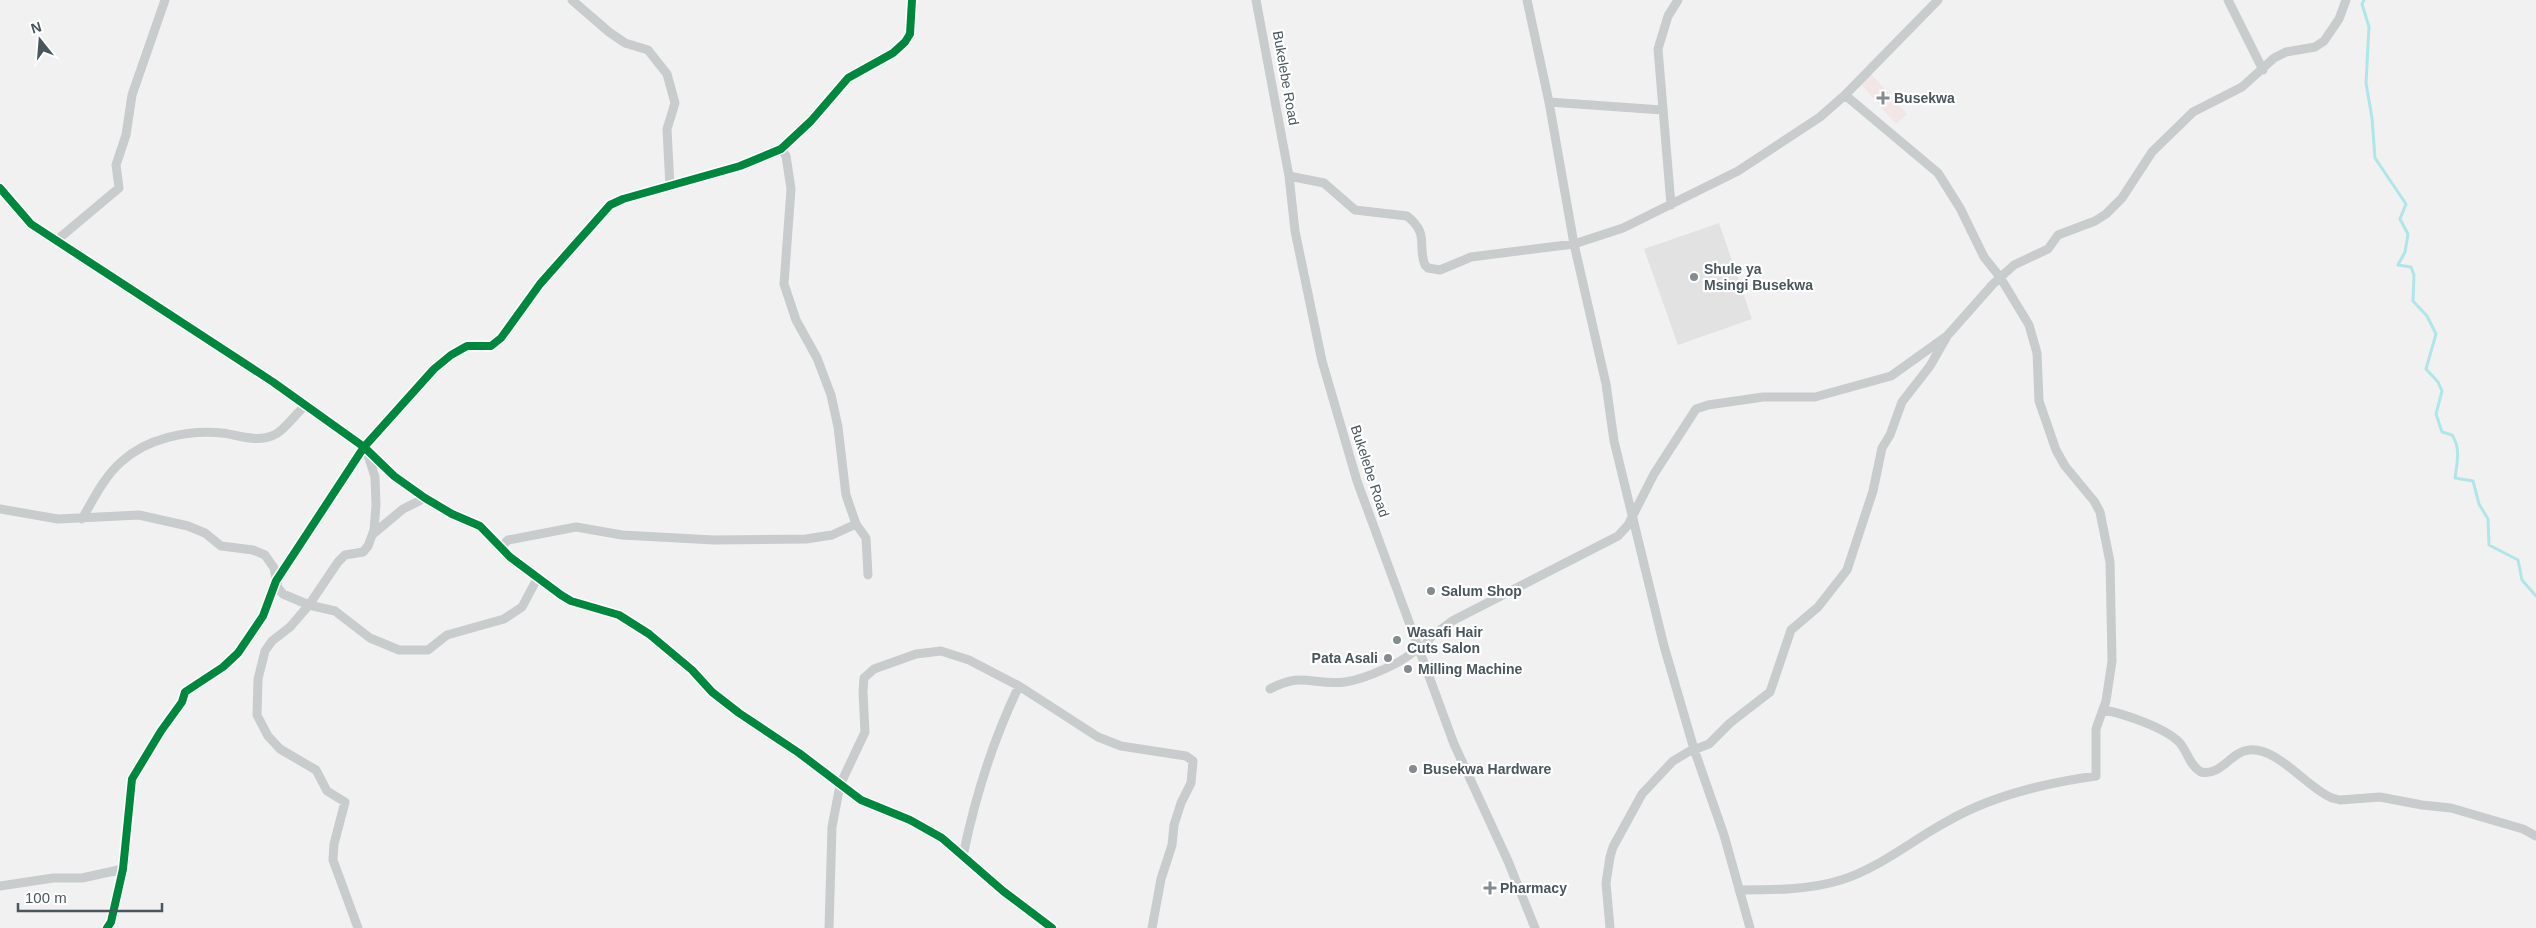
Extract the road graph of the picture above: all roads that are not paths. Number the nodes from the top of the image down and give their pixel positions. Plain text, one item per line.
1 (165, 0) edge
2 (572, 0) edge
3 (912, 0) edge
4 (1256, 0) edge
5 (1527, 0) edge
6 (1678, 0) edge
7 (1938, 0) edge
8 (2228, 0) edge
9 (2346, 0) edge
10 (2263, 70) junction
11 (1845, 95) junction
12 (1549, 102) junction
13 (1662, 110) junction
14 (781, 149) junction
15 (1289, 176) junction
16 (670, 187) junction
17 (0, 188) edge
18 (1670, 205) junction
19 (57, 240) junction
20 (1574, 244) junction
21 (2000, 277) junction
22 (1946, 336) junction
23 (304, 406) junction
24 (365, 448) junction
25 (425, 498) junction
26 (0, 508) edge
27 (1634, 515) junction
28 (82, 519) junction
29 (856, 524) junction
30 (373, 534) junction
31 (501, 547) junction
32 (868, 575) dead end
33 (538, 577) junction
34 (276, 581) junction
35 (310, 605) junction
36 (1419, 649) junction
37 (1018, 686) junction
38 (1270, 689) dead end
39 (2104, 710) junction
40 (1694, 749) junction
41 (840, 785) junction
42 (2536, 836) edge
43 (963, 856) junction
44 (123, 869) junction
45 (0, 886) edge
46 (1740, 890) junction
47 (107, 928) edge
48 (358, 928) edge
49 (830, 928) edge
50 (1052, 928) edge
51 (1152, 928) edge
52 (1535, 928) edge
53 (1610, 928) edge
54 (1750, 928) edge

1 - 19 street
2 - 16 street
3 - 14 street
4 - 15 street, Bukelebe Road
5 - 12 street
6 - 13 street
7 - 11 street
8 - 10 street
9 - 10 street
10 - 21 street
11 - 18 street
11 - 21 street
12 - 13 street
12 - 20 street
13 - 18 street
14 - 16 street
14 - 29 street
15 - 20 street
15 - 36 street, Bukelebe Road
16 - 24 street
17 - 19 street
18 - 20 street
19 - 23 street
20 - 27 street
21 - 22 street
21 - 39 street
22 - 27 street
22 - 40 street
23 - 24 street
23 - 28 street
24 - 25 street
24 - 30 street
24 - 34 street
25 - 30 street
25 - 31 street
26 - 28 street
27 - 36 street
27 - 40 street
28 - 34 street
29 - 31 street
29 - 32 street
30 - 35 street
31 - 33 street
33 - 35 street
33 - 41 street
34 - 35 street
34 - 44 street
35 - 48 street
36 - 38 street
36 - 52 street, Bukelebe Road
37 - 41 street
37 - 43 street
37 - 51 street
39 - 42 street
39 - 46 street
40 - 46 street
40 - 53 street
41 - 43 street
41 - 49 street
43 - 50 street
44 - 45 street
44 - 47 street
46 - 54 street

